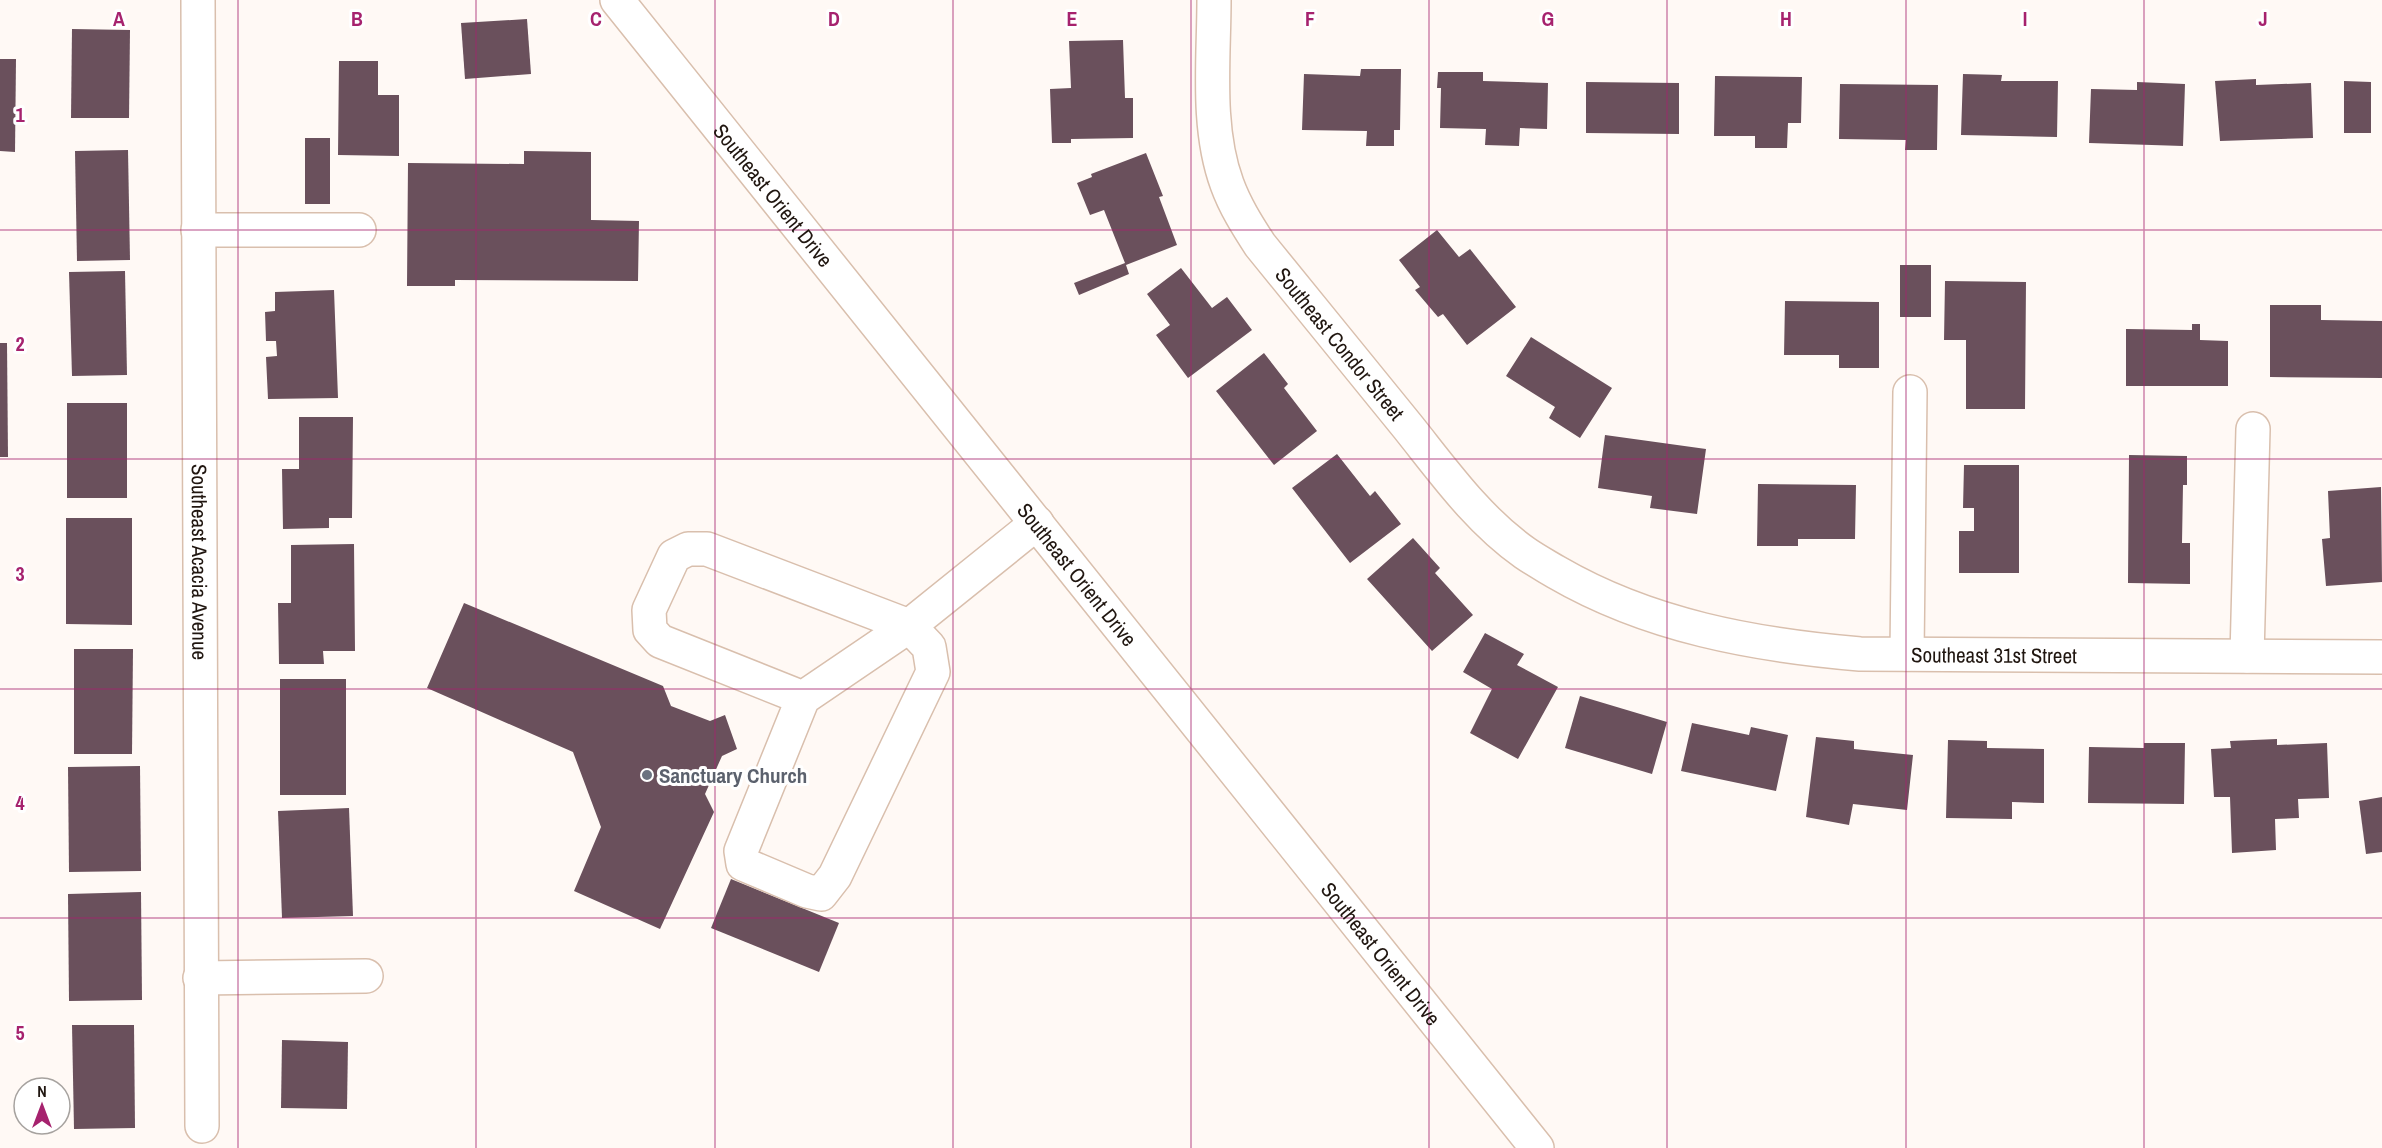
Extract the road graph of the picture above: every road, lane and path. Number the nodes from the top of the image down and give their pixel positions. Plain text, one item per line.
1 (198, 0) edge
2 (617, 0) edge
3 (1214, 0) edge
4 (198, 230) junction
5 (359, 230) dead end
6 (1910, 392) dead end
7 (2253, 429) dead end
8 (1037, 522) junction
9 (1615, 602) joint
10 (909, 626) junction
11 (1906, 654) junction
12 (2247, 656) junction
13 (2382, 657) edge
14 (803, 698) junction
15 (366, 976) dead end
16 (200, 978) junction
17 (202, 1125) dead end
18 (1537, 1148) edge

1 - 4 street, Southeast Acacia Avenue
2 - 8 street, Southeast Orient Drive
3 - 9 street, Southeast Condor Street
4 - 5 street
4 - 16 street, Southeast Acacia Avenue
6 - 11 street
7 - 12 street
8 - 10 street
8 - 18 street, Southeast Orient Drive
9 - 11 street, Southeast 31st Street
10 - 14 street
10 - 14 street
10 - 14 street
11 - 12 street, Southeast 31st Street
12 - 13 street, Southeast 31st Street
15 - 16 street
16 - 17 street, Southeast Acacia Avenue

